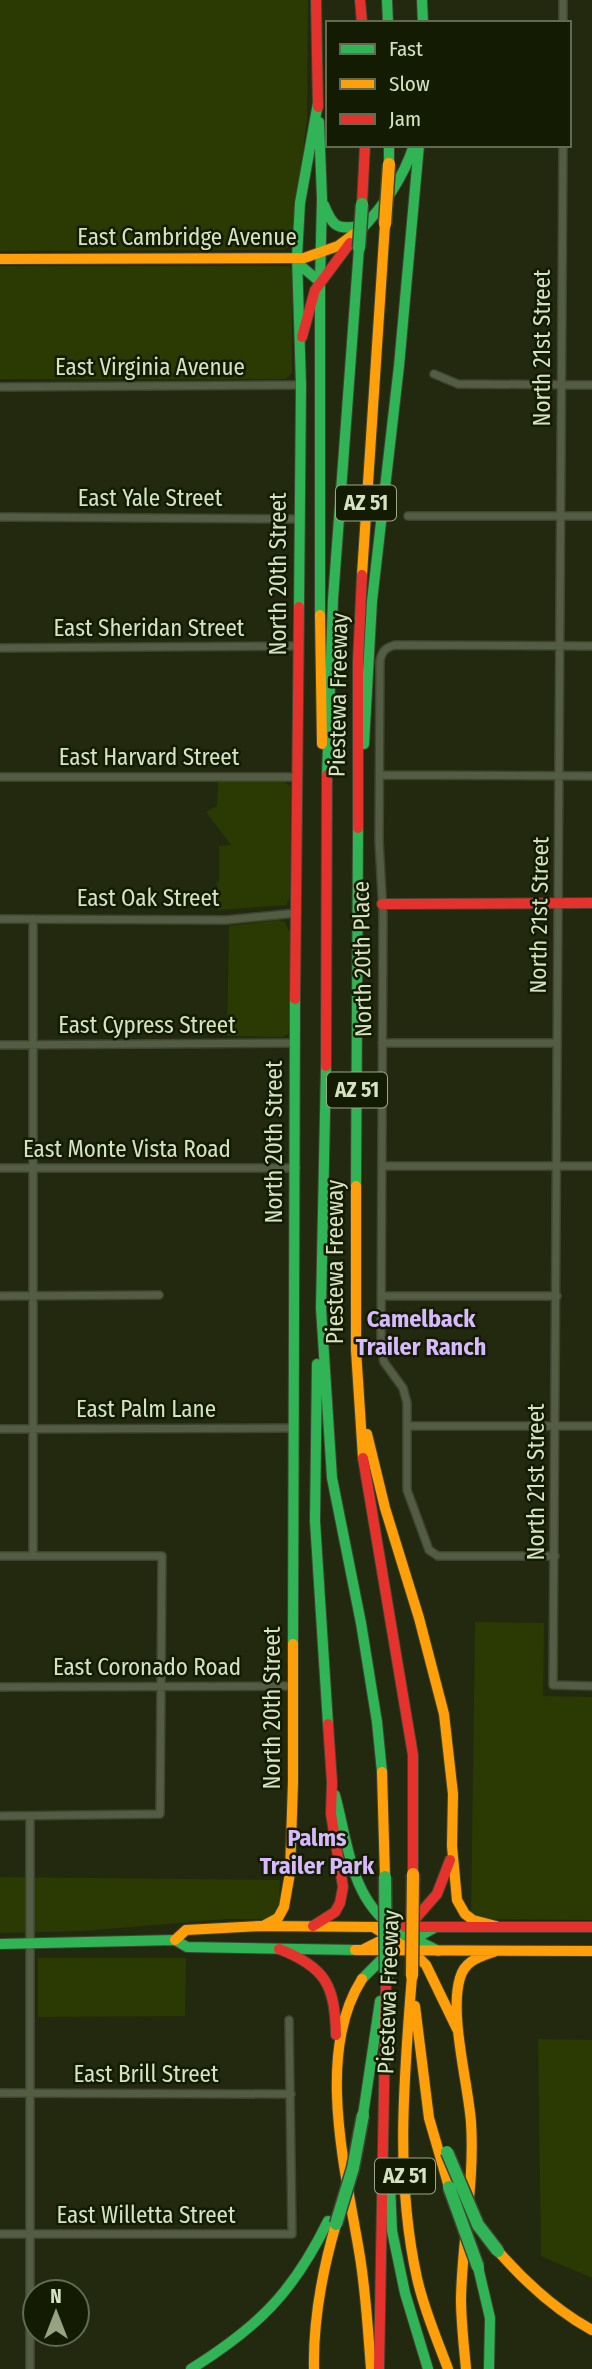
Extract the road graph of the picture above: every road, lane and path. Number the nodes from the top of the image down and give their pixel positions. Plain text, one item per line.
1 (316, 0) edge
2 (360, 0) edge
3 (387, 0) edge
4 (422, 0) edge
5 (563, 0) edge
6 (362, 21) edge
7 (388, 21) edge
8 (423, 21) edge
9 (563, 21) edge
10 (318, 103) junction
11 (365, 147) edge
12 (389, 147) edge
13 (415, 147) edge
14 (416, 147) edge
15 (563, 147) edge
16 (321, 199) junction
17 (365, 225) junction
18 (321, 253) junction
19 (297, 257) junction
20 (0, 259) edge
21 (320, 282) junction
22 (300, 344) junction
23 (434, 374) dead end
24 (562, 385) junction
25 (592, 385) edge
26 (300, 386) junction
27 (0, 387) edge
28 (408, 516) dead end
29 (561, 516) junction
30 (592, 516) edge
31 (0, 517) edge
32 (299, 519) junction
33 (298, 646) junction
34 (560, 646) junction
35 (592, 646) edge
36 (0, 648) edge
37 (380, 775) junction
38 (559, 776) junction
39 (592, 776) edge
40 (0, 777) edge
41 (298, 777) junction
42 (327, 783) junction
43 (359, 783) junction
44 (592, 903) edge
45 (382, 904) junction
46 (559, 904) junction
47 (297, 914) junction
48 (0, 919) edge
49 (33, 919) junction
50 (295, 1043) junction
51 (382, 1043) junction
52 (557, 1043) junction
53 (0, 1045) edge
54 (33, 1045) junction
55 (382, 1166) junction
56 (557, 1166) junction
57 (592, 1166) edge
58 (0, 1168) edge
59 (33, 1168) junction
60 (296, 1168) junction
61 (159, 1295) dead end
62 (0, 1296) edge
63 (33, 1296) junction
64 (381, 1296) junction
65 (557, 1296) junction
66 (321, 1308) junction
67 (358, 1397) junction
68 (409, 1426) junction
69 (556, 1426) junction
70 (592, 1426) edge
71 (293, 1427) junction
72 (0, 1429) edge
73 (32, 1430) junction
74 (0, 1556) edge
75 (33, 1556) junction
76 (555, 1556) junction
77 (0, 1686) edge
78 (161, 1686) junction
79 (293, 1686) junction
80 (592, 1686) edge
81 (332, 1784) junction
82 (0, 1816) edge
83 (30, 1816) junction
84 (452, 1846) junction
85 (313, 1926) junction
86 (496, 1926) junction
87 (261, 1927) junction
88 (592, 1927) edge
89 (401, 1938) junction
90 (175, 1940) junction
91 (0, 1944) edge
92 (31, 1944) junction
93 (279, 1949) junction
94 (496, 1951) junction
95 (592, 1951) edge
96 (412, 1976) junction
97 (386, 1979) junction
98 (289, 2020) dead end
99 (459, 2032) junction
100 (421, 2056) junction
101 (338, 2060) junction
102 (384, 2092) junction
103 (0, 2093) edge
104 (31, 2093) junction
105 (291, 2094) junction
106 (362, 2115) junction
107 (0, 2234) edge
108 (31, 2234) junction
109 (592, 2330) edge
110 (30, 2369) edge
111 (191, 2369) edge
112 (314, 2369) edge
113 (371, 2369) edge
114 (379, 2369) edge
115 (428, 2369) edge
116 (448, 2369) edge
117 (466, 2369) edge
118 (489, 2369) edge

1 - 10 main road, North 20th Street
2 - 6 main road
3 - 7 main road
4 - 8 main road
5 - 9 street
10 - 16 main road, North 20th Street
10 - 19 main road, North 20th Street
11 - 42 main road, Piestewa Freeway / AZ 51, bridge
12 - 43 main road, Piestewa Freeway / AZ 51, bridge
13 - 17 main road, North 20th Street
14 - 43 main road
15 - 24 street, North 21st Street
16 - 17 main road
16 - 18 main road, North 20th Street
17 - 18 main road, East Cambridge Avenue
17 - 21 main road, North 20th Street
18 - 19 main road, East Cambridge Avenue
18 - 21 main road, North 20th Street
19 - 20 main road, East Cambridge Avenue
19 - 21 main road
19 - 22 main road, North 20th Street
21 - 22 main road, North 20th Street
21 - 42 main road
22 - 26 main road, North 20th Street
23 - 24 street
24 - 25 street
24 - 29 street, North 21st Street
26 - 27 street, East Virginia Avenue
26 - 32 main road, North 20th Street
28 - 29 street
29 - 30 street
29 - 34 street, North 21st Street
31 - 32 street, East Yale Street
32 - 33 main road, North 20th Street
33 - 36 street, East Sheridan Street
33 - 41 main road, North 20th Street
34 - 35 street
34 - 37 street, North 20th Place
34 - 38 street, North 21st Street
37 - 38 street
37 - 45 street, North 20th Place
38 - 39 street
38 - 46 street, North 21st Street
40 - 41 street, East Harvard Street
41 - 47 main road, North 20th Street
42 - 66 main road, Piestewa Freeway / AZ 51
43 - 67 main road, Piestewa Freeway / AZ 51
44 - 46 main road
45 - 46 main road
45 - 51 street, North 20th Place
46 - 52 street, North 21st Street
47 - 49 street, East Oak Street
47 - 50 main road, North 20th Street
48 - 49 street, East Oak Street
49 - 54 street
50 - 54 street, East Cypress Street
50 - 60 main road, North 20th Street
51 - 52 street
51 - 55 street, North 20th Place
52 - 56 street, North 21st Street
53 - 54 street, East Cypress Street
54 - 59 street
55 - 56 street
55 - 64 street, North 20th Place
56 - 57 street
56 - 65 street, North 21st Street
58 - 59 street, East Monte Vista Road
59 - 60 street, East Monte Vista Road
59 - 63 street
60 - 71 main road, North 20th Street
61 - 63 street
62 - 63 street
63 - 73 street
64 - 65 street
64 - 68 street, North 20th Place
65 - 69 street, North 21st Street
66 - 81 main road
66 - 97 main road, Piestewa Freeway / AZ 51, bridge
67 - 84 main road
67 - 96 main road, Piestewa Freeway / AZ 51, bridge
68 - 69 street
68 - 76 street, North 20th Place
69 - 70 street
69 - 76 street, North 21st Street
71 - 73 street, East Palm Lane
71 - 79 main road, North 20th Street
72 - 73 street, East Palm Lane
73 - 75 street
74 - 75 street
75 - 78 street
76 - 80 street, North 21st Street
77 - 78 street, East Coronado Road
78 - 79 street, East Coronado Road
78 - 83 street
79 - 87 main road, North 20th Street
81 - 85 main road
81 - 89 main road
82 - 83 street
83 - 92 street
84 - 86 main road
84 - 89 main road
85 - 87 main road
85 - 89 main road
86 - 88 main road
86 - 89 main road
87 - 90 main road
89 - 93 main road
89 - 94 main road
89 - 99 main road
89 - 101 main road
90 - 92 main road
90 - 93 main road
91 - 92 main road
92 - 104 street
93 - 101 main road
94 - 95 main road
94 - 99 main road
96 - 100 main road
96 - 116 main road, Piestewa Freeway / AZ 51
97 - 102 main road, Piestewa Freeway / AZ 51
97 - 106 main road
98 - 105 street
99 - 117 main road
100 - 109 main road, bridge
100 - 118 main road, bridge
101 - 113 main road
102 - 114 main road, Piestewa Freeway / AZ 51
102 - 115 main road
103 - 104 street, East Brill Street
104 - 105 street, East Brill Street
104 - 108 street
105 - 108 street, East Willetta Street
106 - 111 main road, bridge
106 - 112 main road, bridge
107 - 108 street, East Willetta Street
108 - 110 street

